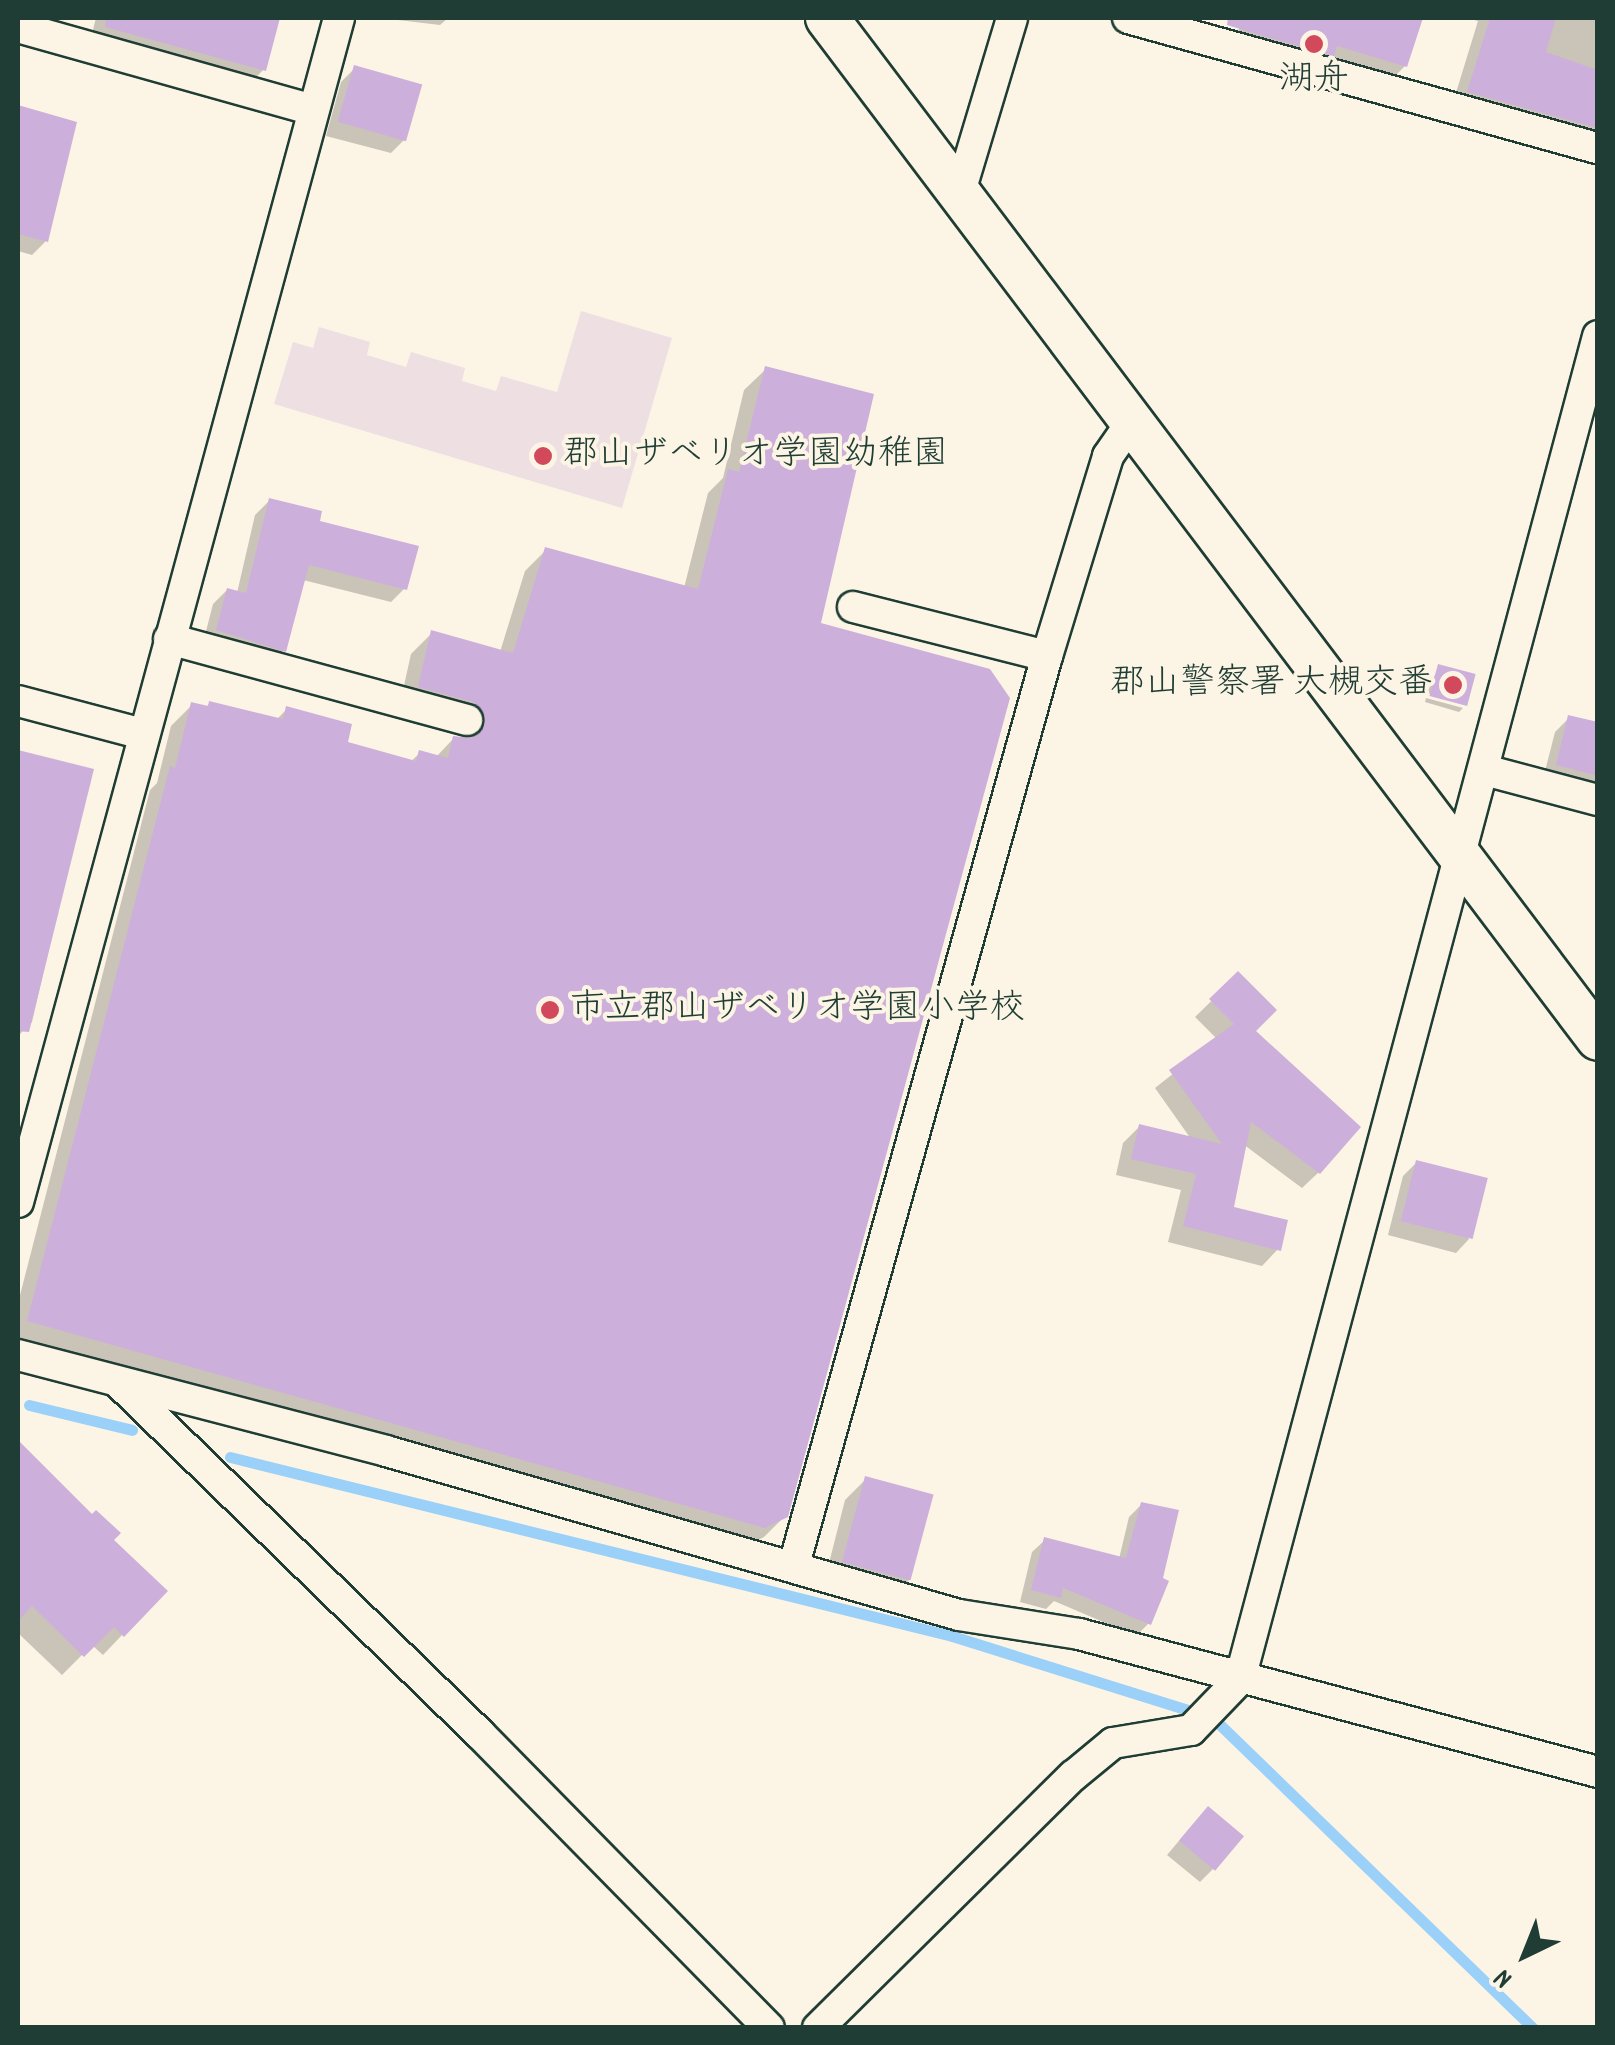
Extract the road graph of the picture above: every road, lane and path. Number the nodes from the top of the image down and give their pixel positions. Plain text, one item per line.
1 (339, 18) edge
2 (827, 18) edge
3 (1012, 18) edge
4 (1128, 18) edge
5 (18, 27) edge
6 (313, 110) junction
7 (1598, 148) edge
8 (959, 195) junction
9 (1598, 336) edge
10 (1131, 423) junction
11 (853, 607) dead end
12 (168, 639) junction
13 (1047, 656) junction
14 (18, 701) edge
15 (468, 720) dead end
16 (142, 734) junction
17 (1485, 770) junction
18 (1598, 800) edge
19 (1458, 855) junction
20 (1598, 1039) edge
21 (18, 1202) edge
22 (18, 1355) edge
23 (118, 1382) junction
24 (794, 1565) junction
25 (1232, 1688) junction
26 (1598, 1772) edge
27 (768, 2028) edge
28 (818, 2028) edge

1 - 6 street
2 - 8 street
3 - 8 street
4 - 7 street
5 - 6 street
6 - 12 street
8 - 10 street
9 - 17 street
10 - 13 street
10 - 19 street
11 - 13 street
12 - 15 street
12 - 16 street
13 - 24 street
14 - 16 street
16 - 21 street
17 - 18 street
17 - 19 street
19 - 20 street
19 - 25 street
22 - 23 street
23 - 24 street
23 - 27 street
24 - 25 street
25 - 26 street
25 - 28 street

